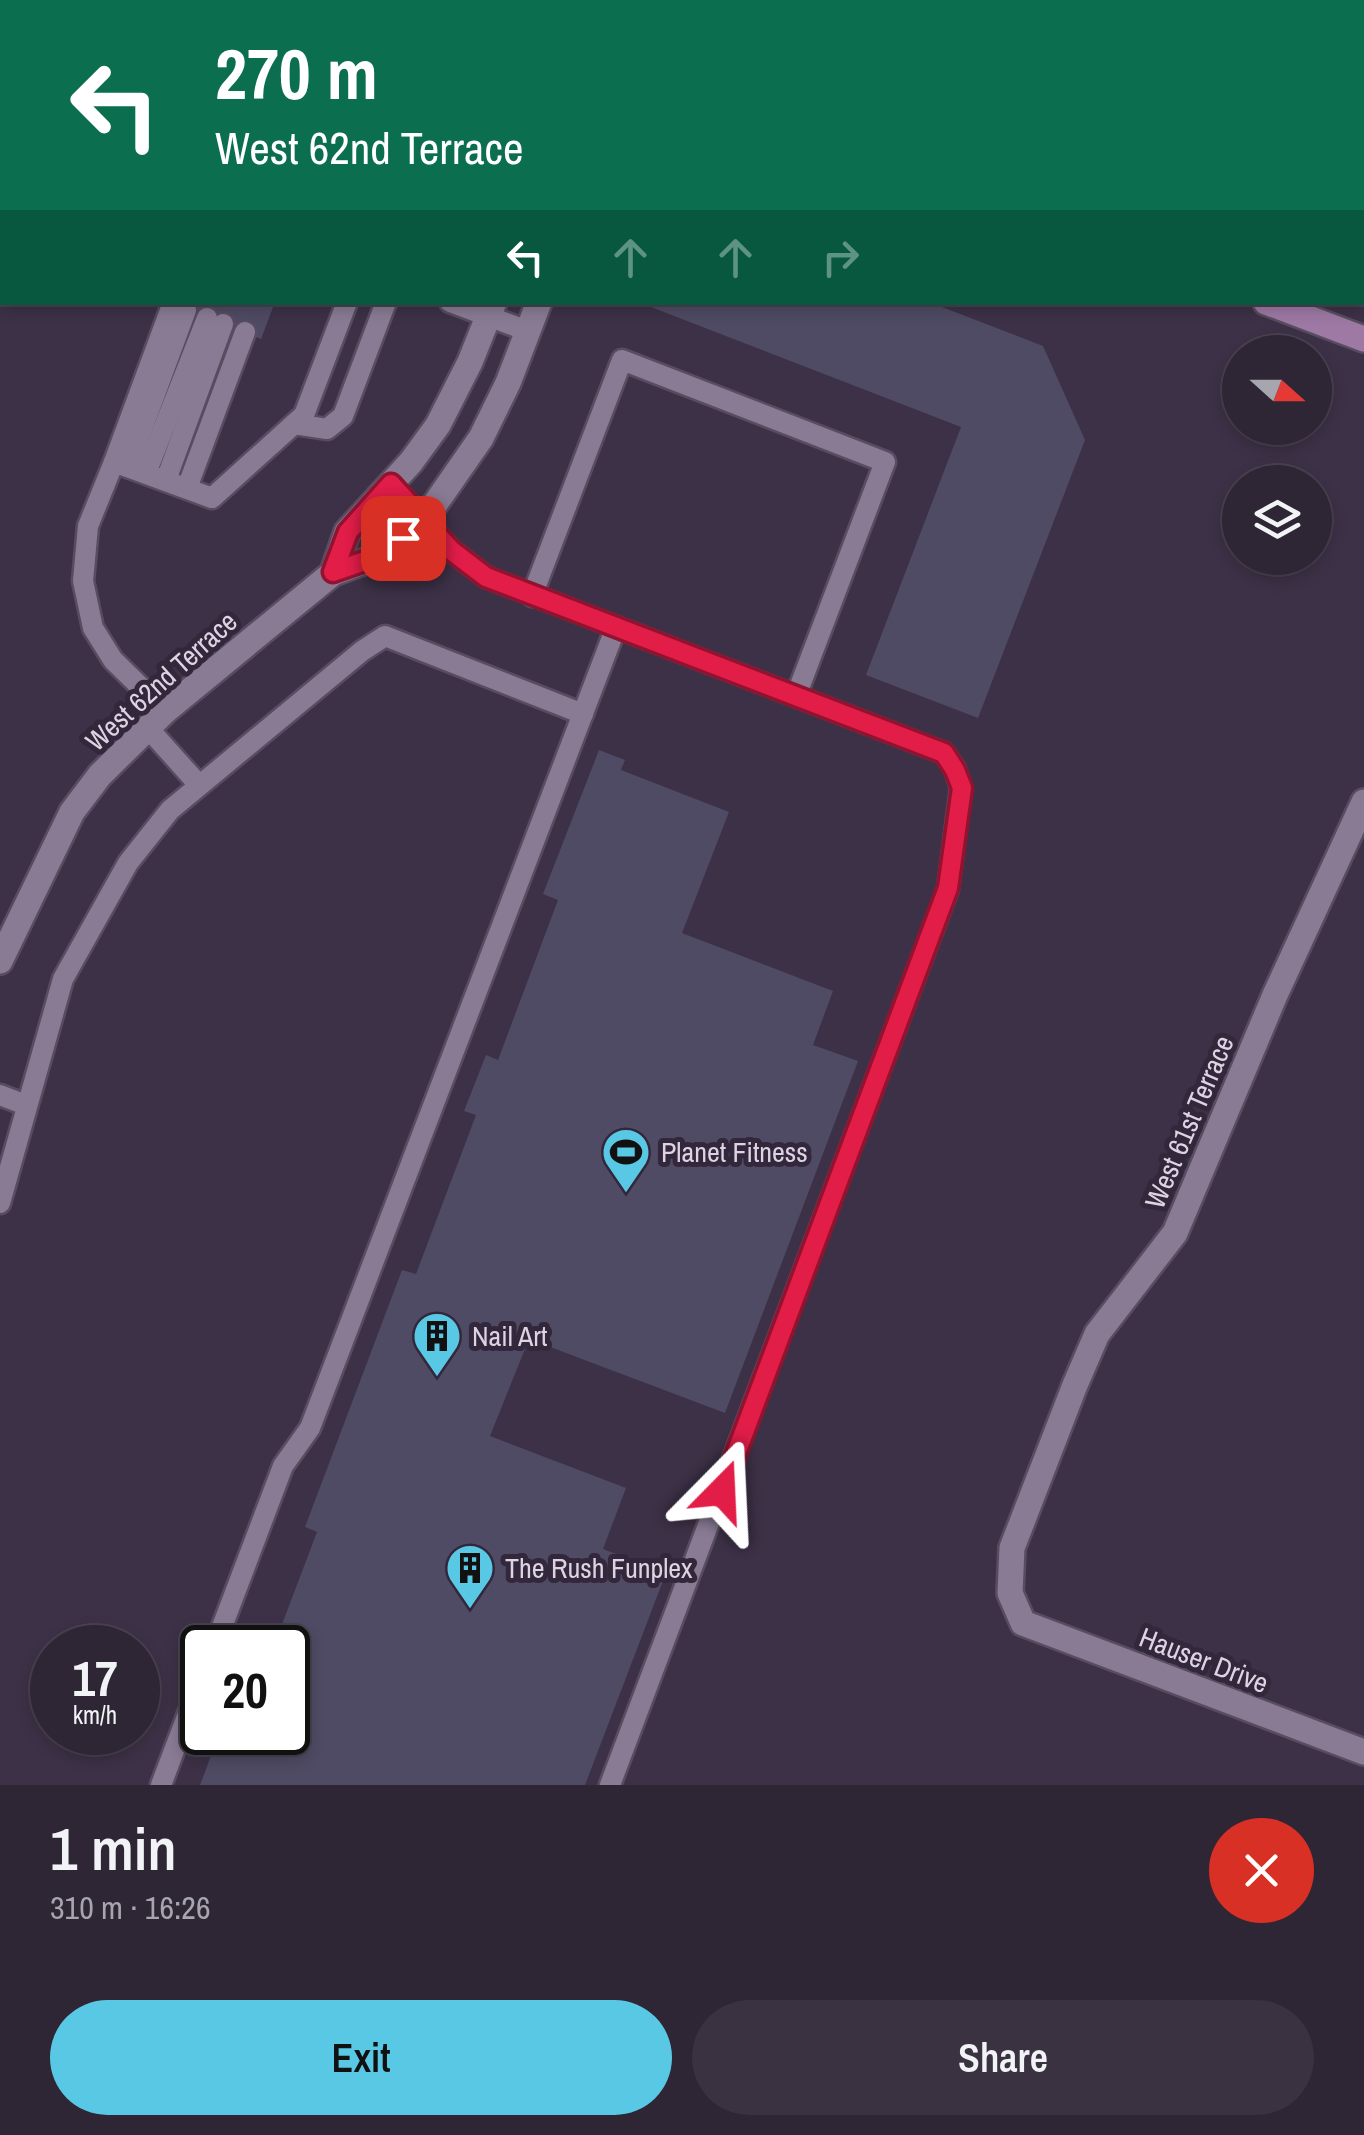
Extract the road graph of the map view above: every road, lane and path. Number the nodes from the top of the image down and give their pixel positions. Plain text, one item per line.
1 (346, 305) edge
2 (385, 305) edge
3 (538, 305) edge
4 (1274, 305) edge
5 (492, 309) edge
6 (197, 314) edge
7 (528, 330) junction
8 (245, 332) dead end
9 (1364, 339) edge
10 (294, 424) junction
11 (138, 471) junction
12 (391, 484) junction
13 (187, 488) junction
14 (424, 520) junction
15 (333, 572) junction
16 (532, 596) junction
17 (616, 627) junction
18 (796, 696) junction
19 (583, 714) junction
20 (156, 719) junction
21 (199, 785) junction
22 (1364, 802) edge
23 (0, 960) edge
24 (0, 1095) edge
25 (26, 1105) junction
26 (0, 1203) edge
27 (1023, 1623) joint
28 (223, 1625) edge
29 (180, 1735) edge
30 (1364, 1752) edge
31 (161, 1785) edge
32 (610, 1785) edge

1 - 10 lane
2 - 10 lane
3 - 7 street, West 62nd Terrace
4 - 9 main road
5 - 7 lane
5 - 12 street, West 62nd Terrace
6 - 11 lane
6 - 11 lane
7 - 14 street, West 62nd Terrace
8 - 13 lane
10 - 13 lane
11 - 13 lane
11 - 20 lane
12 - 14 lane
12 - 15 street, West 62nd Terrace
14 - 15 street, West 62nd Terrace
14 - 16 lane
15 - 20 street, West 62nd Terrace
16 - 17 lane
16 - 18 lane
17 - 18 lane
17 - 19 lane
18 - 32 lane
19 - 21 lane
19 - 28 lane
20 - 21 lane
20 - 23 street, West 62nd Terrace
21 - 25 lane
22 - 27 street, West 61st Terrace
24 - 25 lane
25 - 26 lane
27 - 30 street, Hauser Drive
29 - 31 lane

